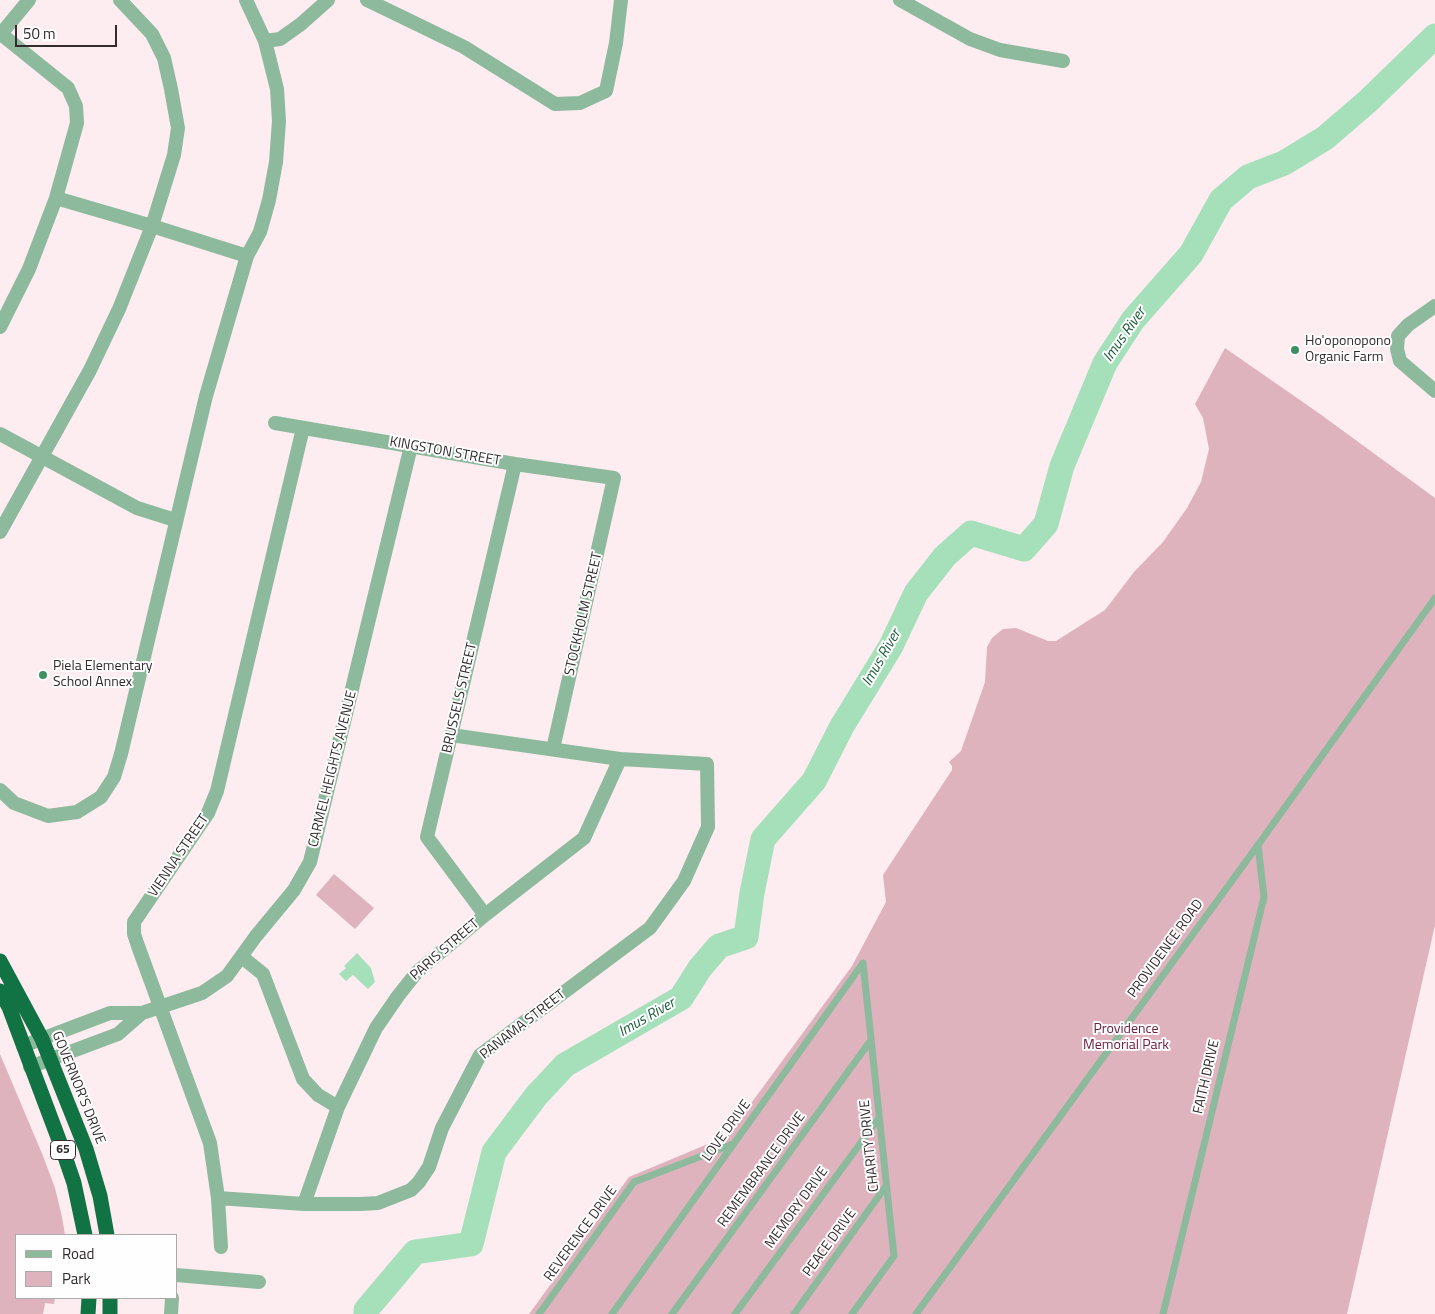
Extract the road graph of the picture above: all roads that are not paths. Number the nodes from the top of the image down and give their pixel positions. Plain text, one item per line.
1 (29, 0) edge
2 (120, 0) edge
3 (246, 0) edge
4 (328, 0) edge
5 (367, 0) edge
6 (621, 0) edge
7 (900, 0) edge
8 (0, 34) edge
9 (266, 41) junction
10 (1064, 61) dead end
11 (56, 198) junction
12 (152, 226) junction
13 (247, 256) junction
14 (1435, 306) edge
15 (0, 327) edge
16 (1435, 391) edge
17 (276, 423) dead end
18 (303, 428) junction
19 (0, 434) edge
20 (411, 446) junction
21 (41, 456) junction
22 (515, 464) junction
23 (614, 478) joint
24 (175, 520) junction
25 (0, 532) edge
26 (1435, 598) edge
27 (451, 735) junction
28 (553, 749) junction
29 (620, 759) junction
30 (0, 790) edge
31 (1258, 845) junction
32 (486, 915) junction
33 (242, 957) junction
34 (0, 961) edge
35 (863, 963) joint
36 (0, 991) edge
37 (161, 1007) junction
38 (142, 1013) junction
39 (42, 1039) junction
40 (871, 1040) junction
41 (23, 1046) junction
42 (51, 1060) junction
43 (30, 1067) junction
44 (338, 1107) junction
45 (879, 1118) junction
46 (733, 1144) junction
47 (886, 1186) junction
48 (218, 1198) junction
49 (304, 1204) junction
50 (85, 1234) edge
51 (107, 1234) edge
52 (221, 1246) dead end
53 (178, 1275) edge
54 (260, 1282) dead end
55 (89, 1299) edge
56 (110, 1299) edge
57 (172, 1299) edge
58 (88, 1314) edge
59 (110, 1314) edge
60 (172, 1314) edge
61 (539, 1314) edge
62 (612, 1314) edge
63 (672, 1314) edge
64 (735, 1314) edge
65 (794, 1314) edge
66 (852, 1314) edge
67 (916, 1314) edge
68 (1164, 1314) edge

1 - 8 street
2 - 12 street
3 - 9 street
4 - 9 street
5 - 6 street
7 - 10 street
8 - 11 street
9 - 13 street
11 - 12 street
11 - 15 street
12 - 13 street
12 - 21 street
13 - 24 street
14 - 16 street
17 - 18 street, KINGSTON STREET
18 - 20 street, KINGSTON STREET
18 - 37 street, VIENNA STREET
19 - 21 street
20 - 22 street, KINGSTON STREET
20 - 33 street, CARMEL HEIGHTS AVENUE
21 - 24 street
21 - 25 street
22 - 23 street, KINGSTON STREET
22 - 27 street, BRUSSELS STREET
23 - 28 street, STOCKHOLM STREET
24 - 30 street
26 - 31 lane, PROVIDENCE ROAD
27 - 28 street
27 - 32 street, BRUSSELS STREET
28 - 29 street
29 - 32 street, PARIS STREET
29 - 49 street, PANAMA STREET
31 - 67 lane, PROVIDENCE ROAD
31 - 68 lane, FAITH DRIVE
32 - 44 street, PARIS STREET
33 - 37 street, CARMEL HEIGHTS AVENUE
33 - 44 street
34 - 39 highway, GOVERNOR'S DRIVE / 65
35 - 40 lane, CHARITY DRIVE
35 - 46 lane, LOVE DRIVE
36 - 41 highway, 65
37 - 38 street, CARMEL HEIGHTS AVENUE
37 - 48 street, VIENNA STREET
38 - 39 street, CARMEL HEIGHTS AVENUE
38 - 42 street, CARMEL HEIGHTS AVENUE
39 - 41 street, CARMEL HEIGHTS AVENUE
39 - 42 highway, GOVERNOR'S DRIVE / 65
40 - 45 lane, CHARITY DRIVE
40 - 63 lane, REMEMBRANCE DRIVE
41 - 43 highway, 65
42 - 43 street, CARMEL HEIGHTS AVENUE
42 - 51 highway, GOVERNOR'S DRIVE / 65
43 - 50 highway, 65
44 - 49 street, PARIS STREET
45 - 47 lane, CHARITY DRIVE
45 - 64 lane, MEMORY DRIVE
46 - 61 lane, REVERENCE DRIVE
46 - 62 lane, LOVE DRIVE
47 - 65 lane, PEACE DRIVE
47 - 66 lane, CHARITY DRIVE
48 - 49 street, PANAMA STREET
48 - 52 street, VIENNA STREET
53 - 54 street
55 - 58 highway
56 - 59 highway
57 - 60 street

